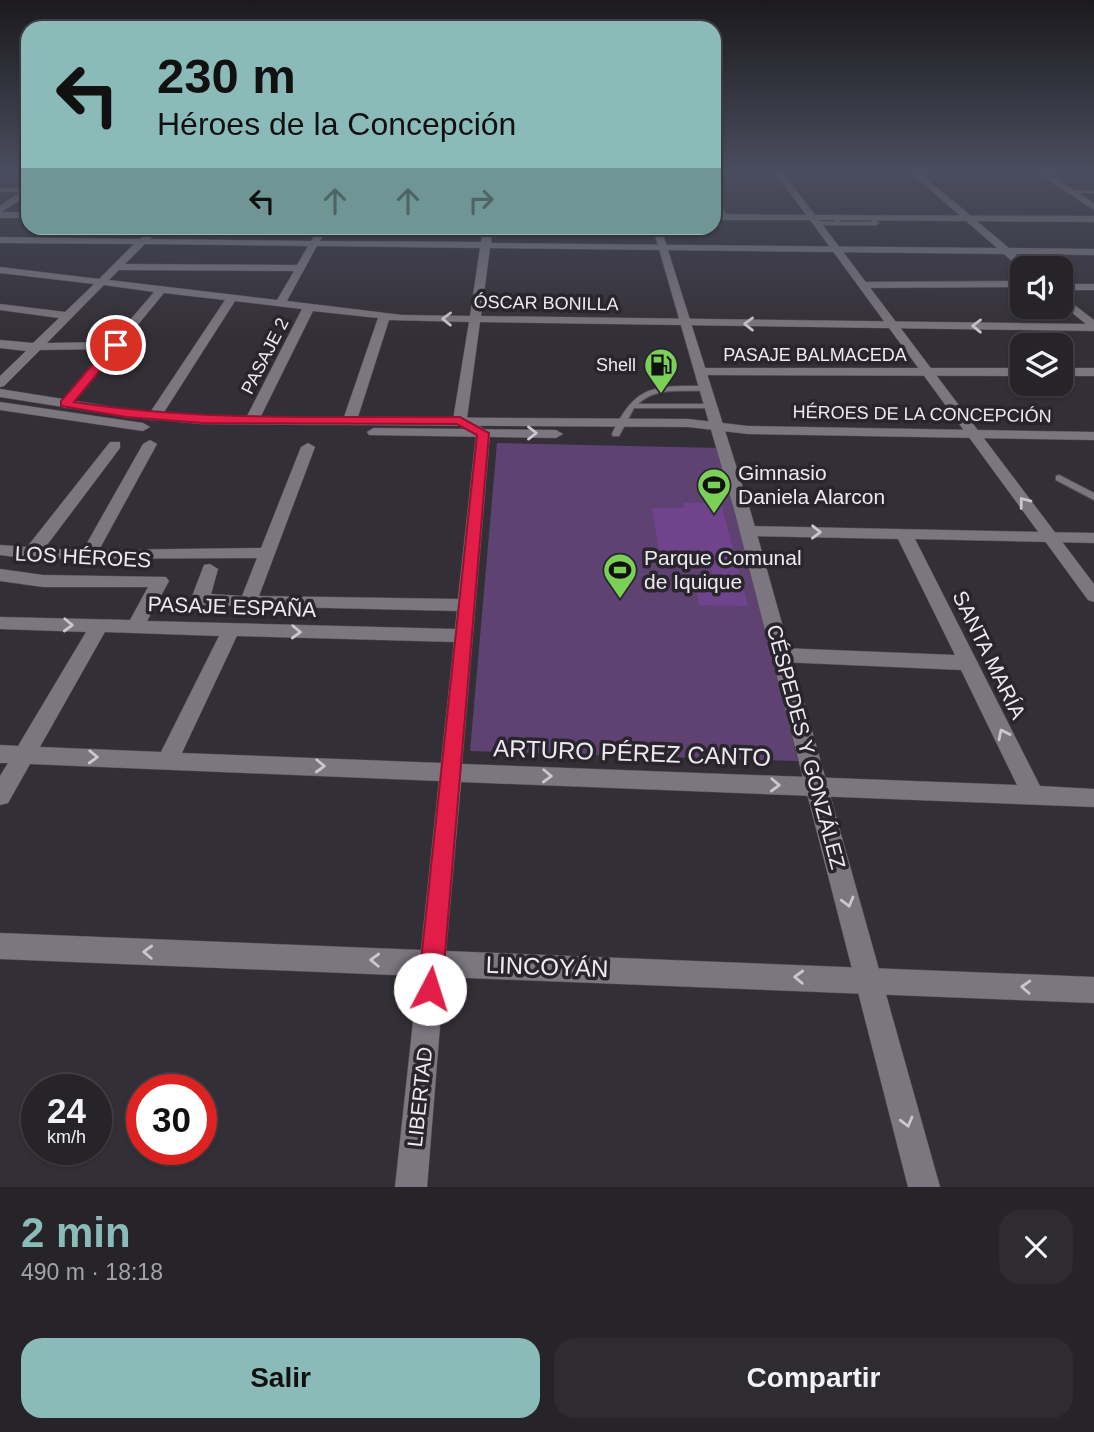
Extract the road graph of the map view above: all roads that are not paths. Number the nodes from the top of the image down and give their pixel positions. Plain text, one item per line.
1 (818, 225) edge
2 (978, 225) edge
3 (148, 235) edge
4 (319, 235) edge
5 (487, 235) edge
6 (659, 235) edge
7 (0, 240) edge
8 (143, 240) junction
9 (315, 242) junction
10 (485, 243) junction
11 (662, 246) junction
12 (835, 248) junction
13 (1006, 250) junction
14 (1094, 251) edge
15 (1013, 256) edge
16 (116, 267) junction
17 (300, 268) junction
18 (0, 270) edge
19 (101, 282) junction
20 (1010, 284) edge
21 (863, 285) junction
22 (1073, 287) edge
23 (1094, 287) edge
24 (162, 289) junction
25 (232, 298) junction
26 (280, 304) junction
27 (0, 307) edge
28 (309, 307) junction
29 (1073, 308) edge
30 (67, 316) junction
31 (384, 317) junction
32 (474, 320) junction
33 (687, 323) junction
34 (893, 325) junction
35 (1094, 327) edge
36 (0, 344) edge
37 (116, 345) junction
38 (36, 347) junction
39 (1010, 372) edge
40 (1073, 372) edge
41 (1094, 372) edge
42 (702, 373) junction
43 (928, 373) junction
44 (0, 383) edge
45 (707, 388) junction
46 (681, 389) junction
47 (0, 393) edge
48 (65, 404) junction
49 (633, 405) junction
50 (0, 406) edge
51 (684, 406) junction
52 (712, 406) junction
53 (154, 416) junction
54 (350, 420) junction
55 (460, 420) junction
56 (252, 421) junction
57 (688, 423) junction
58 (618, 428) junction
59 (719, 430) junction
60 (483, 433) junction
61 (974, 435) junction
62 (1094, 436) edge
63 (150, 444) dead end
64 (115, 445) dead end
65 (308, 447) dead end
66 (1059, 478) dead end
67 (1094, 498) edge
68 (748, 531) junction
69 (904, 534) junction
70 (1050, 537) junction
71 (1094, 538) edge
72 (0, 550) edge
73 (174, 552) junction
74 (266, 553) junction
75 (31, 554) junction
76 (88, 555) junction
77 (210, 569) dead end
78 (0, 575) edge
79 (160, 581) junction
80 (1094, 596) edge
81 (247, 602) junction
82 (467, 605) junction
83 (0, 623) edge
84 (99, 626) junction
85 (135, 627) junction
86 (231, 630) junction
87 (464, 636) junction
88 (781, 655) junction
89 (967, 663) junction
90 (0, 754) edge
91 (24, 754) junction
92 (168, 760) junction
93 (451, 772) junction
94 (816, 787) junction
95 (1033, 795) junction
96 (0, 796) edge
97 (1094, 798) edge
98 (0, 946) edge
99 (432, 963) junction
100 (869, 979) junction
101 (1094, 990) edge
102 (411, 1187) edge
103 (924, 1187) edge

1 - 12 street
2 - 13 street
3 - 8 street
4 - 9 street
5 - 10 street
6 - 11 street, CÉSPEDES Y GONZÁLEZ
7 - 8 street
8 - 9 street
8 - 16 street
9 - 10 street
9 - 17 street
10 - 11 street
10 - 32 street
11 - 12 street
11 - 33 street, CÉSPEDES Y GONZÁLEZ
12 - 13 street
12 - 21 street
13 - 14 street
13 - 15 street
16 - 17 street
16 - 19 street
17 - 26 street
18 - 19 street, ÓSCAR BONILLA
19 - 24 street, ÓSCAR BONILLA
19 - 30 street
20 - 21 street
21 - 34 street
22 - 23 street
24 - 25 street, ÓSCAR BONILLA
24 - 37 street
25 - 26 street, ÓSCAR BONILLA
25 - 53 street
26 - 28 street, ÓSCAR BONILLA
27 - 30 street
28 - 31 street, ÓSCAR BONILLA
28 - 56 street, PASAJE 2
29 - 35 street
30 - 38 street
32 -> 31 street, ÓSCAR BONILLA
31 - 54 street
32 - 33 street, ÓSCAR BONILLA
32 - 55 street
34 -> 33 street, ÓSCAR BONILLA
33 - 42 street, CÉSPEDES Y GONZÁLEZ
35 -> 34 street, ÓSCAR BONILLA
34 - 43 street
36 - 38 street
37 - 38 street
37 - 48 street
38 - 44 street
39 - 43 street, PASAJE BALMACEDA
40 - 41 street
42 - 43 street, PASAJE BALMACEDA
42 - 45 street, CÉSPEDES Y GONZÁLEZ
43 - 61 street
45 - 46 lane
45 - 52 street, CÉSPEDES Y GONZÁLEZ
46 - 49 lane
46 - 51 lane
47 - 48 street, HÉROES DE LA CONCEPCIÓN
48 - 53 street, HÉROES DE LA CONCEPCIÓN
49 - 51 lane
49 - 58 lane
50 - 60 street, HÉROES DE LA CONCEPCIÓN
51 - 52 lane
51 - 57 lane
52 - 59 street, CÉSPEDES Y GONZÁLEZ
53 - 56 street, HÉROES DE LA CONCEPCIÓN
54 - 55 street, HÉROES DE LA CONCEPCIÓN
54 - 56 street, HÉROES DE LA CONCEPCIÓN
55 - 58 street, HÉROES DE LA CONCEPCIÓN
55 - 60 street
57 - 58 street, HÉROES DE LA CONCEPCIÓN
57 - 59 street, HÉROES DE LA CONCEPCIÓN
58 - 59 street, HÉROES DE LA CONCEPCIÓN
60 -> 58 street, HÉROES DE LA CONCEPCIÓN
59 - 61 street, HÉROES DE LA CONCEPCIÓN
59 - 68 street, CÉSPEDES Y GONZÁLEZ
60 - 82 street, LIBERTAD
61 - 62 street, HÉROES DE LA CONCEPCIÓN
70 -> 61 street
63 - 76 street
64 - 75 street
65 - 74 street
66 - 67 lane
68 -> 69 street
68 - 88 street, CÉSPEDES Y GONZÁLEZ
69 - 70 street
69 - 89 street, SANTA MARÍA
70 - 71 street
70 - 80 street
72 - 75 street
73 - 74 street
73 - 76 street
73 - 79 street
74 - 81 street
75 - 76 street
77 - 81 street
78 - 79 street, LOS HÉROES
79 - 85 street, LOS HÉROES
81 - 82 street
82 - 87 street, LIBERTAD
83 -> 84 street, PASAJE ESPAÑA
84 - 85 street, PASAJE ESPAÑA
84 - 91 street
85 - 86 street, PASAJE ESPAÑA
86 -> 87 street, PASAJE ESPAÑA
86 - 92 street
87 - 93 street, LIBERTAD
88 - 89 street
88 - 94 street, CÉSPEDES Y GONZÁLEZ
95 -> 89 street, SANTA MARÍA
90 - 91 street, ARTURO PÉREZ CANTO
91 -> 92 street, ARTURO PÉREZ CANTO
91 - 96 street
92 -> 93 street, ARTURO PÉREZ CANTO
93 -> 94 street, ARTURO PÉREZ CANTO
93 - 99 street, LIBERTAD
94 - 95 street, ARTURO PÉREZ CANTO
94 -> 100 street, CÉSPEDES Y GONZÁLEZ
95 - 97 street, ARTURO PÉREZ CANTO
99 -> 98 street, LINCOYÁN
100 -> 99 street, LINCOYÁN
99 - 102 street, LIBERTAD
101 -> 100 street, LINCOYÁN
100 -> 103 street, CÉSPEDES Y GONZÁLEZ

